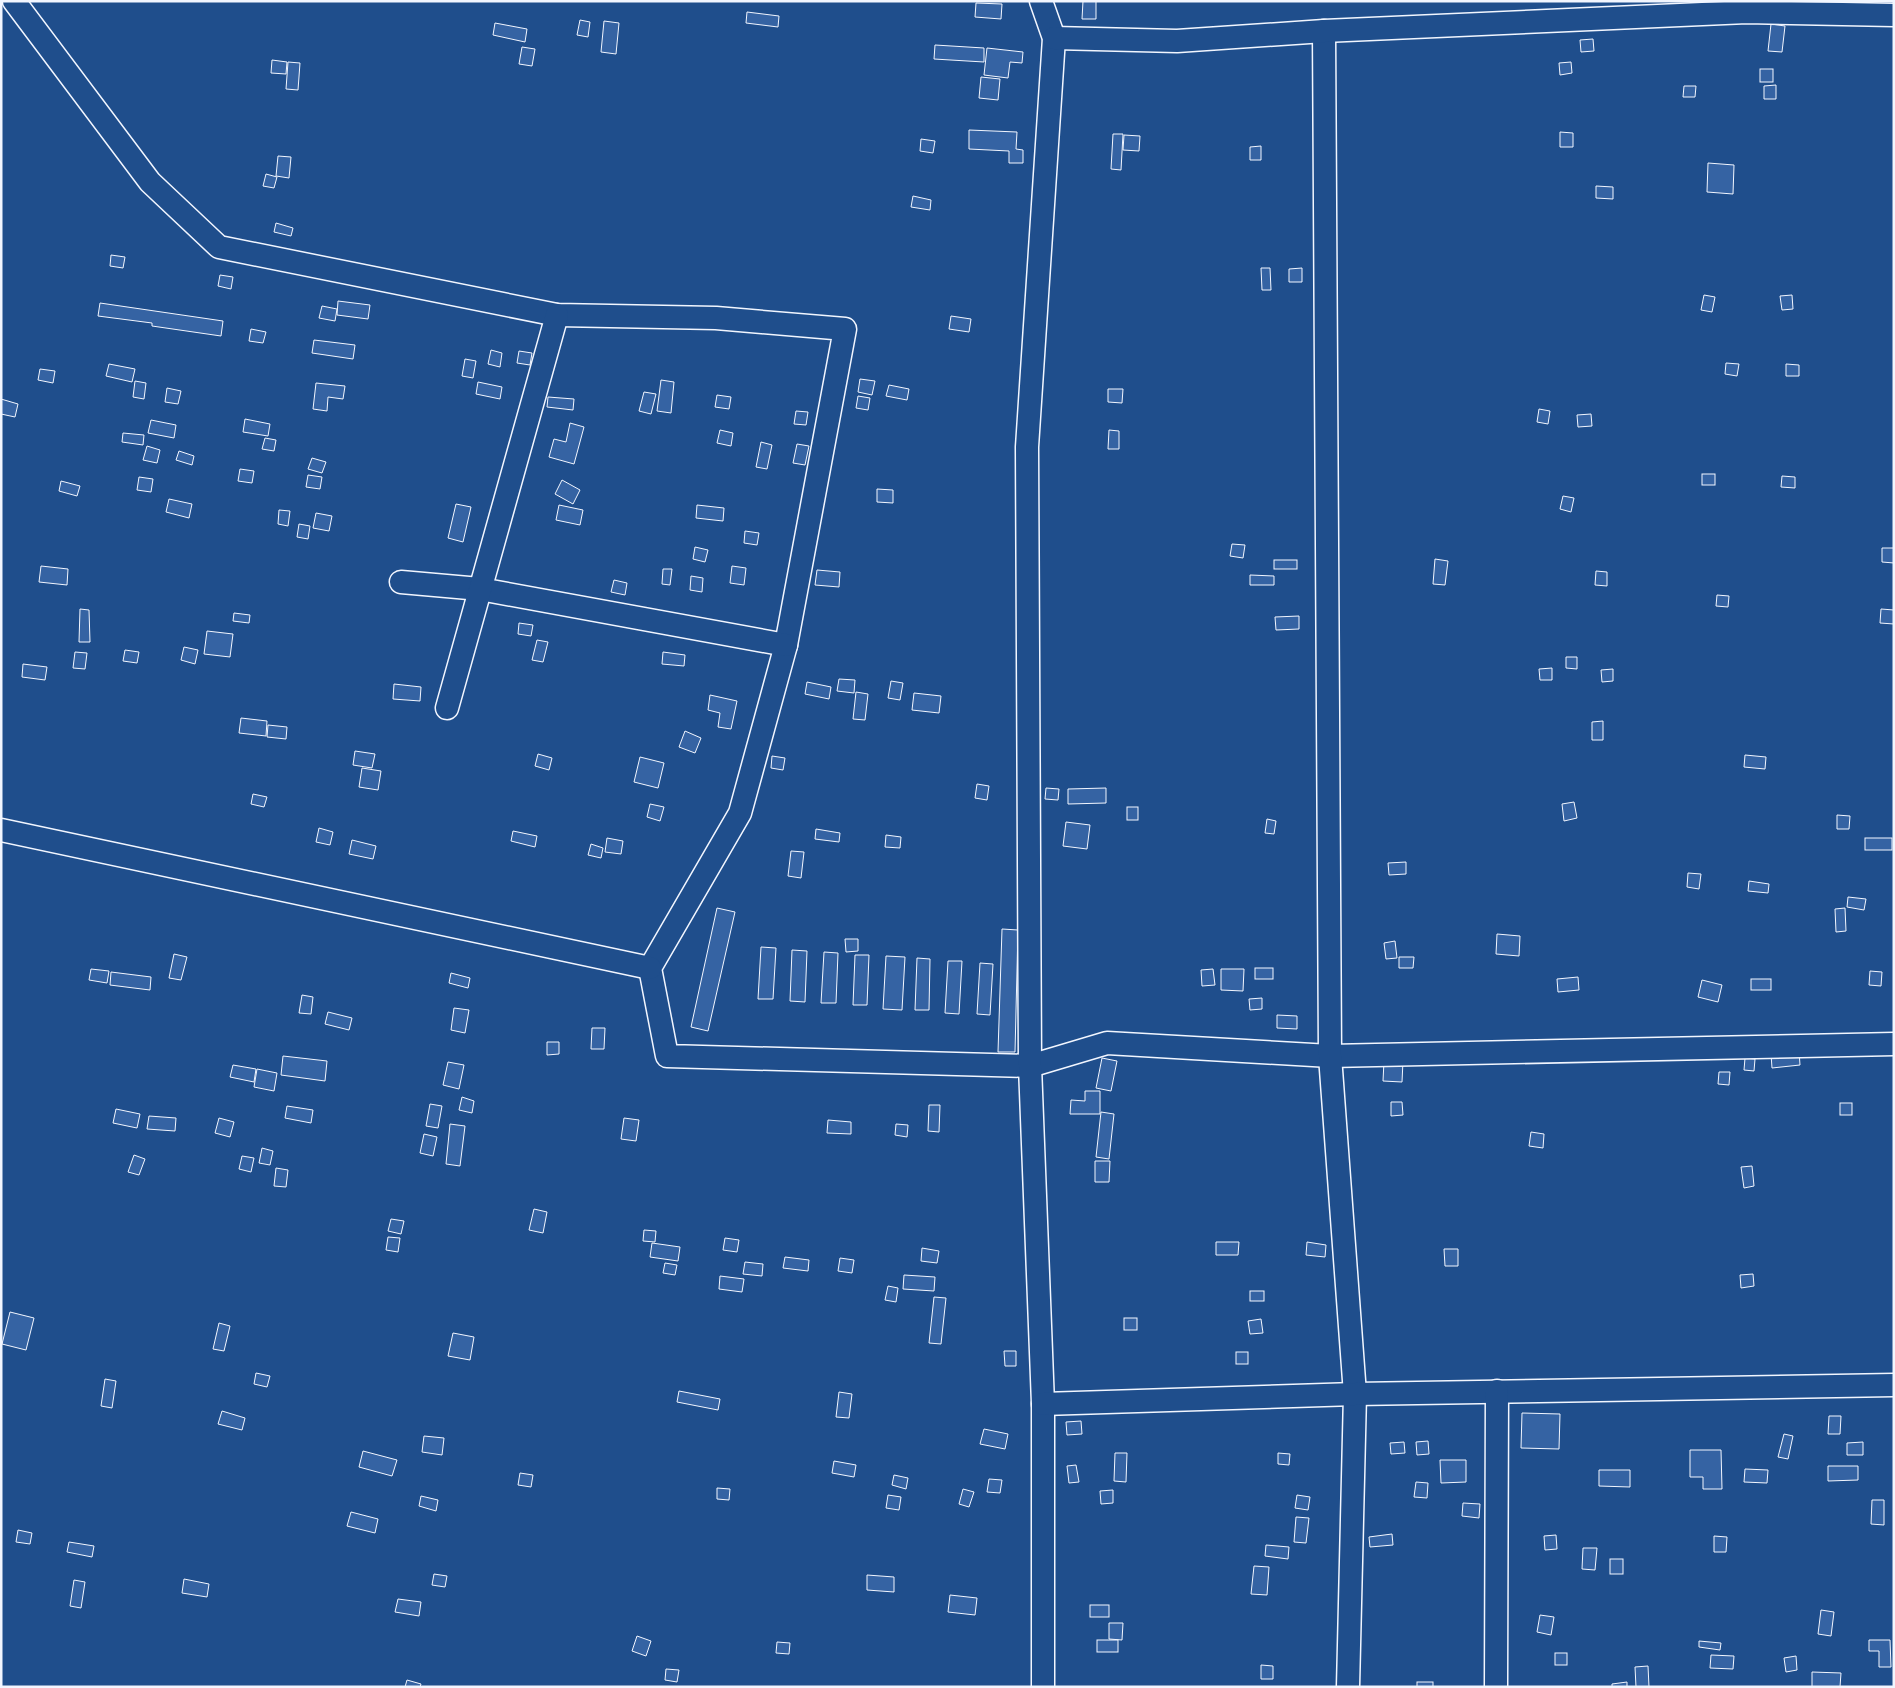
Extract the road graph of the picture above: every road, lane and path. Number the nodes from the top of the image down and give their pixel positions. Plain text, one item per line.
1 (14, 1) edge
2 (1041, 1) edge
3 (1894, 15) edge
4 (1324, 31) junction
5 (1054, 38) junction
6 (557, 315) junction
7 (401, 582) dead end
8 (480, 589) junction
9 (786, 645) junction
10 (447, 708) dead end
11 (1, 830) edge
12 (650, 968) junction
13 (1894, 1044) edge
14 (1330, 1056) junction
15 (1030, 1066) junction
16 (1894, 1385) edge
17 (1497, 1391) junction
18 (1355, 1394) junction
19 (1043, 1404) junction
20 (1043, 1687) edge
21 (1348, 1687) edge
22 (1496, 1687) edge

1 - 6 street
2 - 5 street
3 - 4 street
4 - 5 street
4 - 14 street
5 - 15 street
6 - 8 street
6 - 9 street
7 - 8 street
8 - 9 street
8 - 10 street
9 - 12 street
11 - 12 street
12 - 15 street
13 - 14 street
14 - 15 street
14 - 18 street
15 - 19 street
16 - 17 street
17 - 18 street
17 - 22 street
18 - 19 street
18 - 21 street
19 - 20 street

